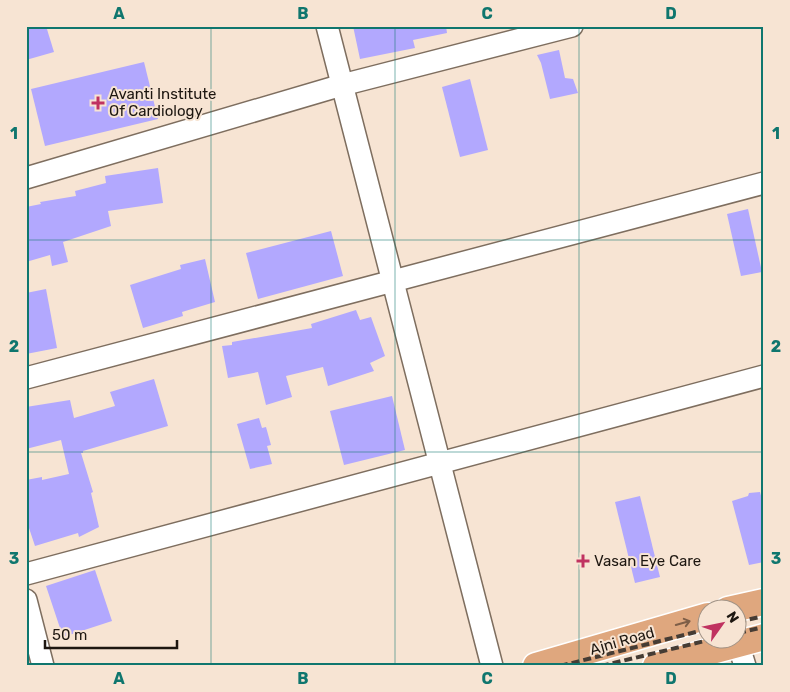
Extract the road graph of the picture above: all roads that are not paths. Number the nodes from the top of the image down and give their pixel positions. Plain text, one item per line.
1 (327, 26) edge
2 (572, 26) edge
3 (342, 85) junction
4 (26, 178) edge
5 (764, 183) edge
6 (394, 281) junction
7 (764, 376) edge
8 (26, 378) edge
9 (439, 463) junction
10 (26, 574) edge
11 (26, 600) edge
12 (764, 602) edge
13 (748, 606) edge
14 (698, 619) edge
15 (764, 637) edge
16 (741, 654) edge
17 (43, 666) edge
18 (492, 666) edge
19 (536, 666) edge
20 (656, 666) edge

1 - 3 street
2 - 3 street
3 - 4 street
3 - 6 street
5 - 6 street
6 - 8 street
6 - 9 street
7 - 9 street
9 - 10 street
9 - 18 street
11 - 17 street
12 - 13 main road
19 -> 14 main road, Ajni Road
15 - 16 main road
16 - 20 main road

